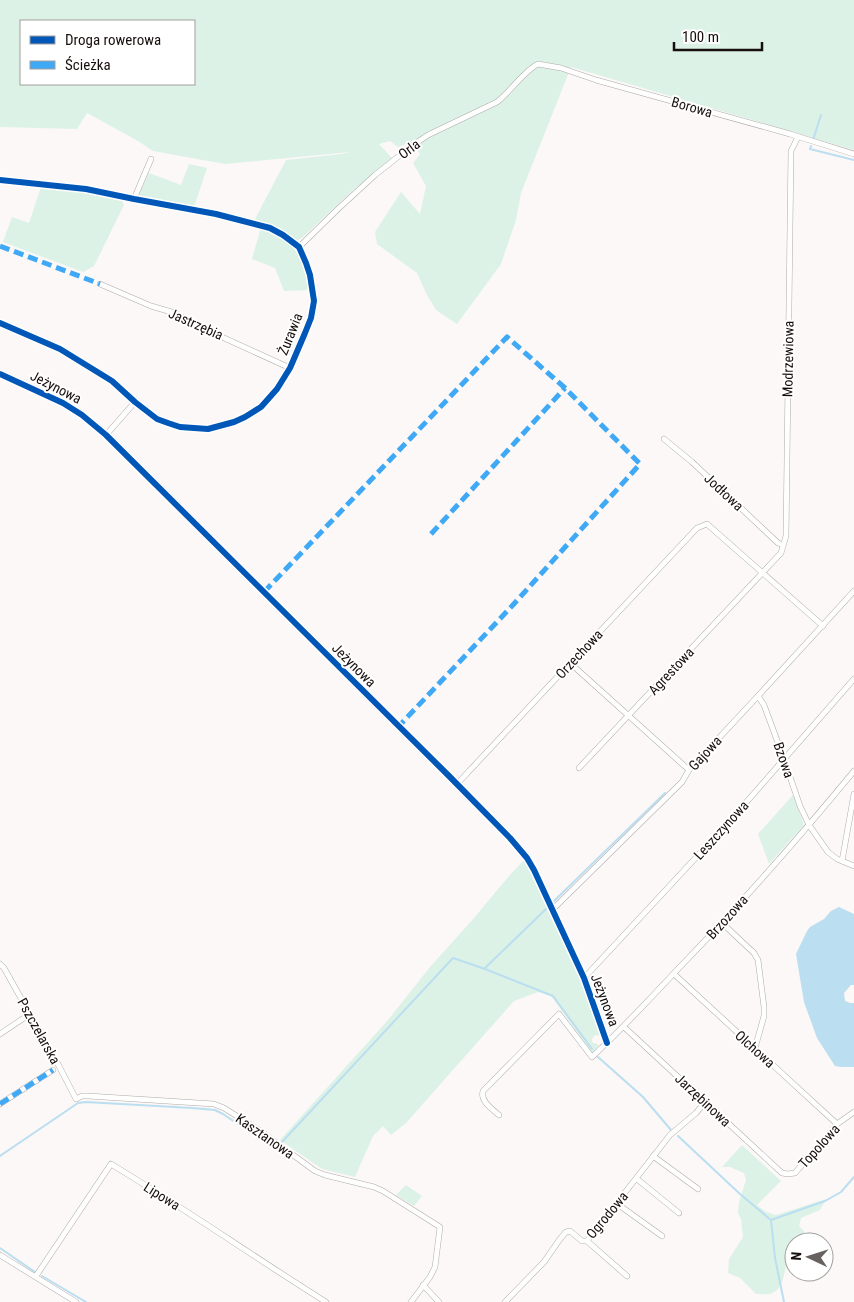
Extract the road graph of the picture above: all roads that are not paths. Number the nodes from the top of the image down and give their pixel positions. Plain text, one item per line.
1 (532, 68) joint
2 (798, 137) junction
3 (854, 154) edge
4 (151, 159) dead end
5 (0, 180) edge
6 (134, 199) junction
7 (298, 247) junction
8 (100, 284) dead end
9 (0, 323) edge
10 (290, 368) junction
11 (0, 374) edge
12 (135, 402) junction
13 (106, 434) junction
14 (664, 439) dead end
15 (784, 545) junction
16 (762, 574) junction
17 (854, 591) edge
18 (822, 626) junction
19 (570, 664) junction
20 (854, 679) edge
21 (758, 696) junction
22 (629, 716) junction
23 (784, 759) junction
24 (579, 768) dead end
25 (689, 770) junction
26 (854, 771) edge
27 (457, 784) junction
28 (854, 794) edge
29 (810, 825) junction
30 (842, 861) junction
31 (854, 866) edge
32 (552, 910) junction
33 (722, 923) junction
34 (0, 964) edge
35 (674, 974) junction
36 (584, 978) junction
37 (30, 1014) junction
38 (624, 1027) junction
39 (0, 1034) edge
40 (607, 1043) junction
41 (756, 1048) junction
42 (53, 1070) dead end
43 (76, 1099) joint
44 (705, 1102) junction
45 (0, 1104) edge
46 (854, 1112) edge
47 (499, 1115) dead end
48 (837, 1124) junction
49 (653, 1156) junction
50 (782, 1173) joint
51 (637, 1179) junction
52 (698, 1189) dead end
53 (616, 1203) junction
54 (679, 1213) dead end
55 (662, 1236) dead end
56 (587, 1241) junction
57 (0, 1255) edge
58 (36, 1276) junction
59 (627, 1276) dead end
60 (423, 1285) junction
61 (76, 1302) edge
62 (326, 1302) edge
63 (411, 1302) edge
64 (439, 1302) edge
65 (505, 1302) edge

1 - 2 street, Borowa
1 - 7 street, Orla
2 - 3 street, Borowa
2 - 15 street, Modrzewiowa
4 - 6 street
5 - 6 street, Żurawia
6 - 7 street, Żurawia
7 - 10 street, Żurawia
8 - 10 street, Jastrzębia
9 - 12 street, Żurawia
10 - 12 street, Żurawia
11 - 13 street, Jeżynowa
12 - 13 street
13 - 27 street, Jeżynowa
14 - 15 street, Jodłowa
15 - 16 street
16 - 18 street
16 - 19 street, Orzechowa
16 - 22 street, Agrestowa
17 - 18 street, Gajowa
18 - 21 street, Gajowa
19 - 22 street
19 - 27 street, Orzechowa
20 - 23 street, Leszczynowa
21 - 23 street, Bzowa
21 - 25 street, Gajowa
22 - 24 street, Agrestowa
22 - 25 street
23 - 29 street, Bzowa
23 - 36 street, Leszczynowa
25 - 32 street, Gajowa
26 - 29 street, Brzozowa
27 - 32 street, Jeżynowa
28 - 30 street
29 - 30 street, Bzowa
29 - 33 street, Brzozowa
30 - 31 street, Bzowa
32 - 36 street, Jeżynowa
33 - 35 street, Brzozowa
33 - 41 street
34 - 37 street, Pszczelarska
35 - 38 street, Brzozowa
35 - 41 street, Olchowa
36 - 40 street, Jeżynowa
37 - 39 street
37 - 43 street, Pszczelarska
38 - 40 street, Brzozowa
38 - 44 street, Jarzębinowa
40 - 47 street, Brzozowa
41 - 48 street, Olchowa
42 - 45 street
43 - 60 street, Kasztanowa
44 - 49 street, Ogrodowa
44 - 50 street, Jarzębinowa
46 - 48 street, Topolowa
48 - 50 street, Topolowa
49 - 51 street, Ogrodowa
49 - 52 street
51 - 53 street, Ogrodowa
51 - 54 street
53 - 55 street
53 - 56 street, Ogrodowa
56 - 59 street
56 - 65 street, Ogrodowa
57 - 58 street
58 - 61 street
58 - 62 street, Lipowa
60 - 63 street
60 - 64 street

